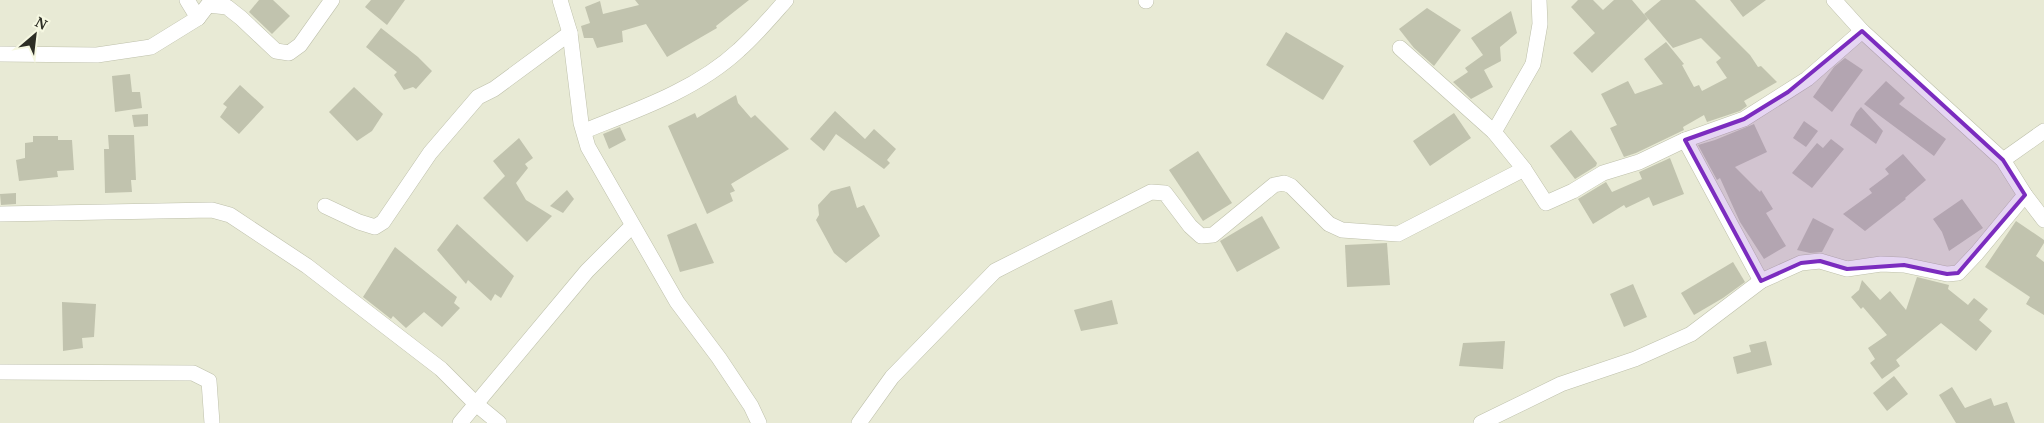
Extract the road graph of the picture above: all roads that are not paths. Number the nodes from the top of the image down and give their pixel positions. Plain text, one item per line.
1 (187, 0) edge
2 (332, 0) edge
3 (560, 0) edge
4 (786, 0) edge
5 (1539, 0) edge
6 (1834, 0) edge
7 (198, 18) junction
8 (1862, 31) junction
9 (570, 33) junction
10 (1400, 48) dead end
11 (0, 54) edge
12 (584, 131) junction
13 (2044, 131) edge
14 (1494, 132) junction
15 (1685, 140) junction
16 (2003, 160) junction
17 (1524, 169) junction
18 (2025, 195) junction
19 (325, 206) dead end
20 (0, 214) edge
21 (2044, 220) edge
22 (632, 226) junction
23 (1761, 280) junction
24 (0, 372) edge
25 (476, 404) junction
26 (212, 423) edge
27 (460, 423) edge
28 (499, 423) edge
29 (759, 423) edge
30 (860, 423) edge
31 (1481, 423) edge

1 - 7 street
2 - 7 street
3 - 9 street
4 - 12 street
5 - 14 street
6 - 8 street
7 - 11 street
8 - 15 street
8 - 16 street
9 - 12 street
9 - 19 street
10 - 14 street
12 - 22 street
13 - 16 street
14 - 17 street
15 - 17 street
15 - 23 street
16 - 18 street
17 - 30 street
18 - 21 street
18 - 23 street
20 - 25 street
22 - 25 street
22 - 29 street
23 - 31 street
24 - 26 street
25 - 27 street
25 - 28 street

